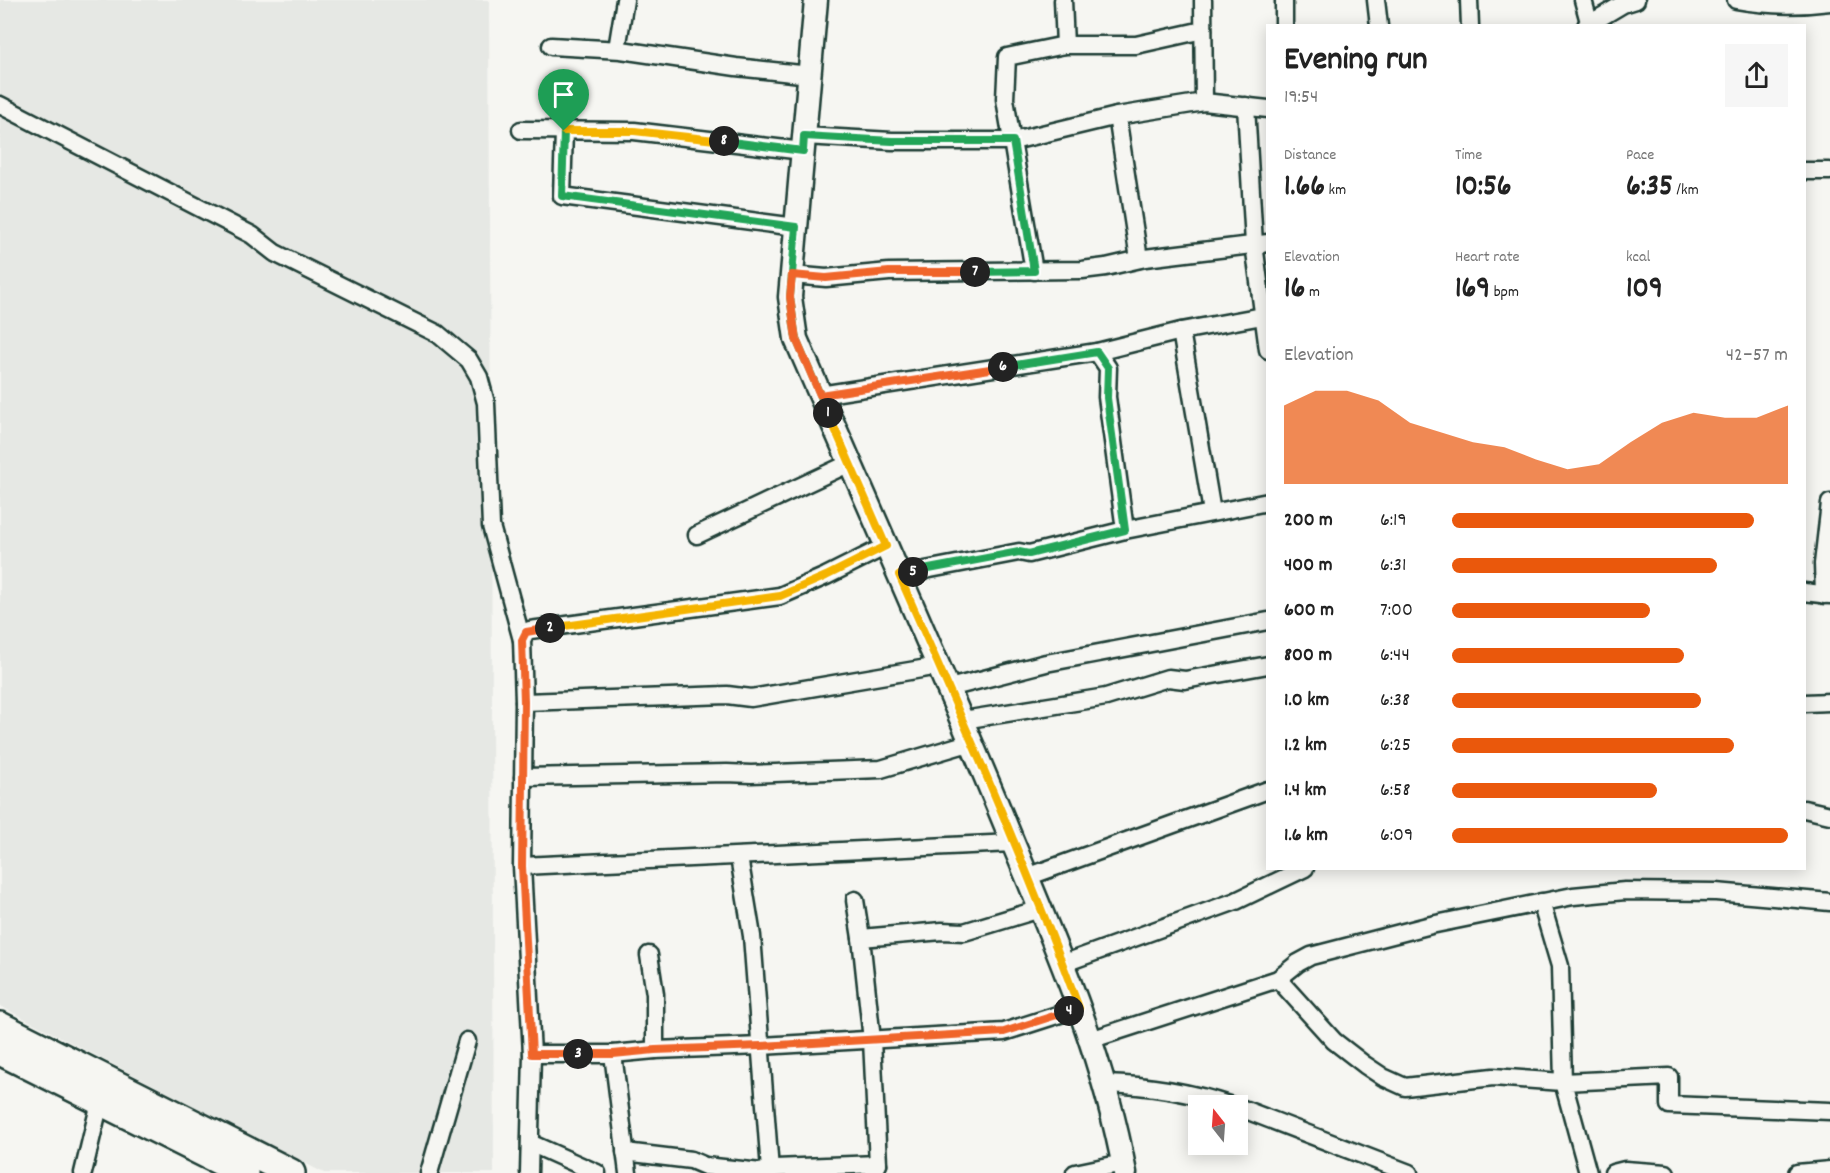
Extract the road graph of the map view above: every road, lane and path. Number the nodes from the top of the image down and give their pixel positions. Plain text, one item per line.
1 (625, 0) edge
2 (816, 0) edge
3 (1062, 0) edge
4 (1203, 0) edge
5 (1284, 0) edge
6 (1376, 0) edge
7 (1469, 0) edge
8 (1583, 0) edge
9 (1636, 0) edge
10 (1736, 0) edge
11 (1830, 2) edge
12 (1284, 24) edge
13 (1379, 24) edge
14 (1470, 24) edge
15 (1588, 24) edge
16 (1203, 30) junction
17 (1065, 45) junction
18 (551, 46) dead end
19 (617, 49) junction
20 (810, 75) junction
21 (1204, 102) junction
22 (0, 105) edge
23 (1246, 106) junction
24 (1266, 110) edge
25 (1117, 116) junction
26 (521, 130) dead end
27 (564, 131) junction
28 (1013, 141) junction
29 (804, 144) junction
30 (1806, 171) edge
31 (1830, 171) edge
32 (796, 227) junction
33 (1261, 244) edge
34 (1139, 259) junction
35 (1034, 271) junction
36 (792, 275) junction
37 (1265, 315) edge
38 (1181, 331) junction
39 (1097, 352) junction
40 (820, 395) junction
41 (850, 463) junction
42 (1266, 502) edge
43 (1830, 503) edge
44 (1212, 512) junction
45 (1125, 530) junction
46 (697, 535) dead end
47 (886, 546) junction
48 (899, 575) junction
49 (1806, 592) edge
50 (1827, 595) edge
51 (1266, 621) edge
52 (522, 640) junction
53 (1266, 665) edge
54 (939, 666) junction
55 (949, 688) junction
56 (524, 702) junction
57 (1830, 702) edge
58 (1806, 703) edge
59 (963, 720) junction
60 (972, 742) junction
61 (523, 777) junction
62 (1266, 791) edge
63 (1806, 809) edge
64 (1830, 815) edge
65 (1013, 843) junction
66 (739, 857) junction
67 (522, 866) junction
68 (1301, 870) edge
69 (1027, 876) junction
70 (855, 900) dead end
71 (1541, 902) junction
72 (1830, 902) edge
73 (1040, 909) junction
74 (861, 938) junction
75 (649, 955) dead end
76 (1062, 964) junction
77 (1278, 979) junction
78 (1079, 1008) junction
79 (0, 1026) edge
80 (872, 1040) junction
81 (1090, 1040) junction
82 (467, 1041) dead end
83 (761, 1046) junction
84 (655, 1050) junction
85 (0, 1052) edge
86 (532, 1054) junction
87 (613, 1054) junction
88 (1563, 1082) junction
89 (1104, 1084) junction
90 (1201, 1095) edge
91 (100, 1101) junction
92 (1248, 1111) edge
93 (1830, 1111) edge
94 (530, 1143) junction
95 (625, 1152) junction
96 (1124, 1168) edge
97 (876, 1169) edge
98 (770, 1170) junction
99 (1830, 1170) edge
100 (83, 1173) edge
101 (244, 1173) edge
102 (291, 1173) edge
103 (429, 1173) edge
104 (529, 1173) edge
105 (597, 1173) edge
106 (628, 1173) edge
107 (1076, 1173) edge
108 (1408, 1173) edge
109 (1588, 1173) edge
110 (1612, 1173) edge
111 (1666, 1173) edge
112 (1797, 1173) edge

1 - 19 street
2 - 20 main road
3 - 17 street
4 - 16 street
5 - 12 street
6 - 13 street
7 - 14 street
8 - 15 street
9 - 15 street
10 - 11 street
16 - 17 street
16 - 21 street
17 - 28 street
18 - 19 street
19 - 20 street
20 - 29 main road
21 - 23 street
21 - 25 street
22 - 52 street
23 - 24 street
23 - 33 street
25 - 28 street
25 - 34 street
26 - 27 street
27 - 29 street
27 - 32 street
28 - 29 street
28 - 35 street
29 - 32 main road
30 - 31 street
32 - 36 main road
33 - 34 street
33 - 37 street
34 - 35 street
35 - 36 street
36 - 40 main road
37 - 38 street
38 - 39 street
38 - 44 street
39 - 40 street
39 - 45 street
40 - 41 main road
41 - 46 street
41 - 47 main road
42 - 44 street
43 - 50 street
44 - 45 street
45 - 48 street
47 - 48 main road
47 - 52 street
48 - 54 main road
49 - 50 street
51 - 55 street
52 - 56 street
53 - 59 street
54 - 55 main road
54 - 56 street
55 - 59 main road
56 - 61 street
57 - 58 street
59 - 60 main road
60 - 61 street
60 - 65 main road
61 - 67 street
62 - 69 street
63 - 64 street
65 - 66 street
65 - 69 main road
66 - 67 street
66 - 83 street
67 - 86 street
68 - 76 street
69 - 73 main road
70 - 74 street
71 - 72 street
71 - 77 street
71 - 88 street
73 - 74 street
73 - 76 main road
74 - 80 street
75 - 84 street
76 - 78 main road
77 - 81 street
77 - 88 street
78 - 80 street
78 - 81 main road
79 - 102 highway
80 - 83 street
80 - 97 street
81 - 89 main road
82 - 103 street
83 - 84 street
83 - 98 street
84 - 87 street
85 - 91 highway
86 - 87 street
86 - 94 street
87 - 95 street
88 - 93 street
88 - 109 street
89 - 90 street
89 - 96 main road
91 - 100 street
91 - 101 highway
92 - 108 street
94 - 104 street
94 - 105 street
95 - 98 street
95 - 106 street
96 - 107 street
97 - 98 street
99 - 112 street
110 - 111 street

